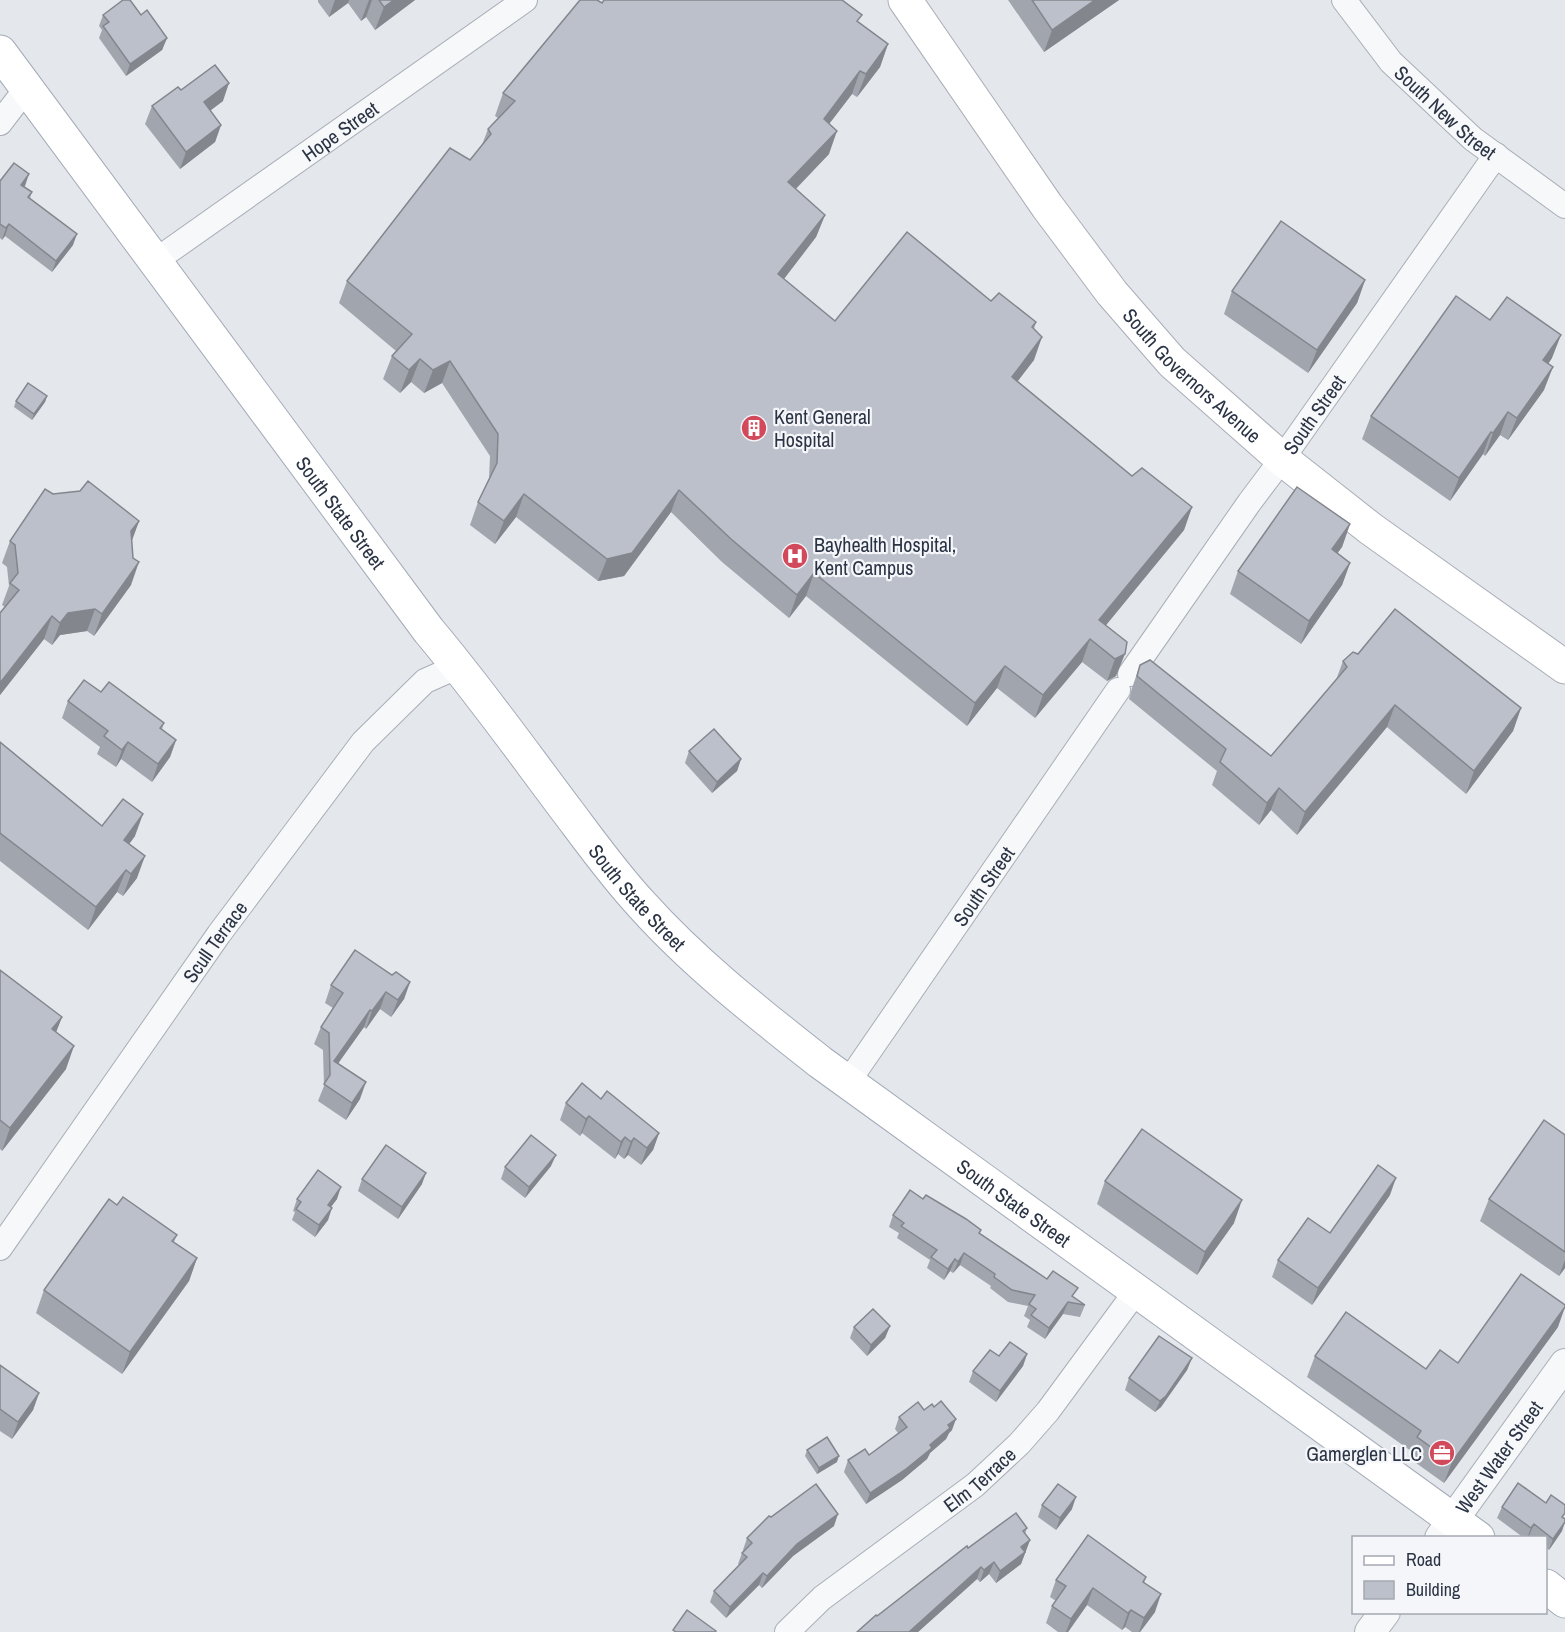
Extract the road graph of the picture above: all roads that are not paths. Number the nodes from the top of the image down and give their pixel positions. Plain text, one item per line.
1 (525, 0) edge
2 (905, 0) edge
3 (1344, 0) edge
4 (497, 8) edge
5 (0, 52) edge
6 (26, 89) junction
7 (0, 123) edge
8 (1496, 155) junction
9 (1565, 206) edge
10 (155, 261) junction
11 (1282, 459) junction
12 (459, 666) junction
13 (1565, 668) edge
14 (848, 1082) junction
15 (0, 1248) edge
16 (1137, 1290) junction
17 (1565, 1365) edge
18 (1457, 1532) edge
19 (1547, 1588) edge
20 (1565, 1601) edge
21 (1384, 1614) edge
22 (787, 1632) edge
23 (1370, 1632) edge

1 - 4 street, Hope Street
2 - 11 main road, South Governors Avenue
3 - 8 street, South New Street
4 - 10 street, Hope Street
5 - 6 main road, South State Street
6 - 7 street
6 - 10 main road, South State Street
8 - 9 street, South New Street
8 - 11 street, South Street
10 - 12 main road, South State Street
11 - 13 main road, South Governors Avenue
11 - 14 street, South Street
12 - 14 main road, South State Street
12 - 15 street, Scull Terrace
14 - 16 main road, South State Street
16 - 18 main road, South State Street
16 - 22 street, Elm Terrace
17 - 18 street, West Water Street
19 - 20 main road
21 - 23 street

